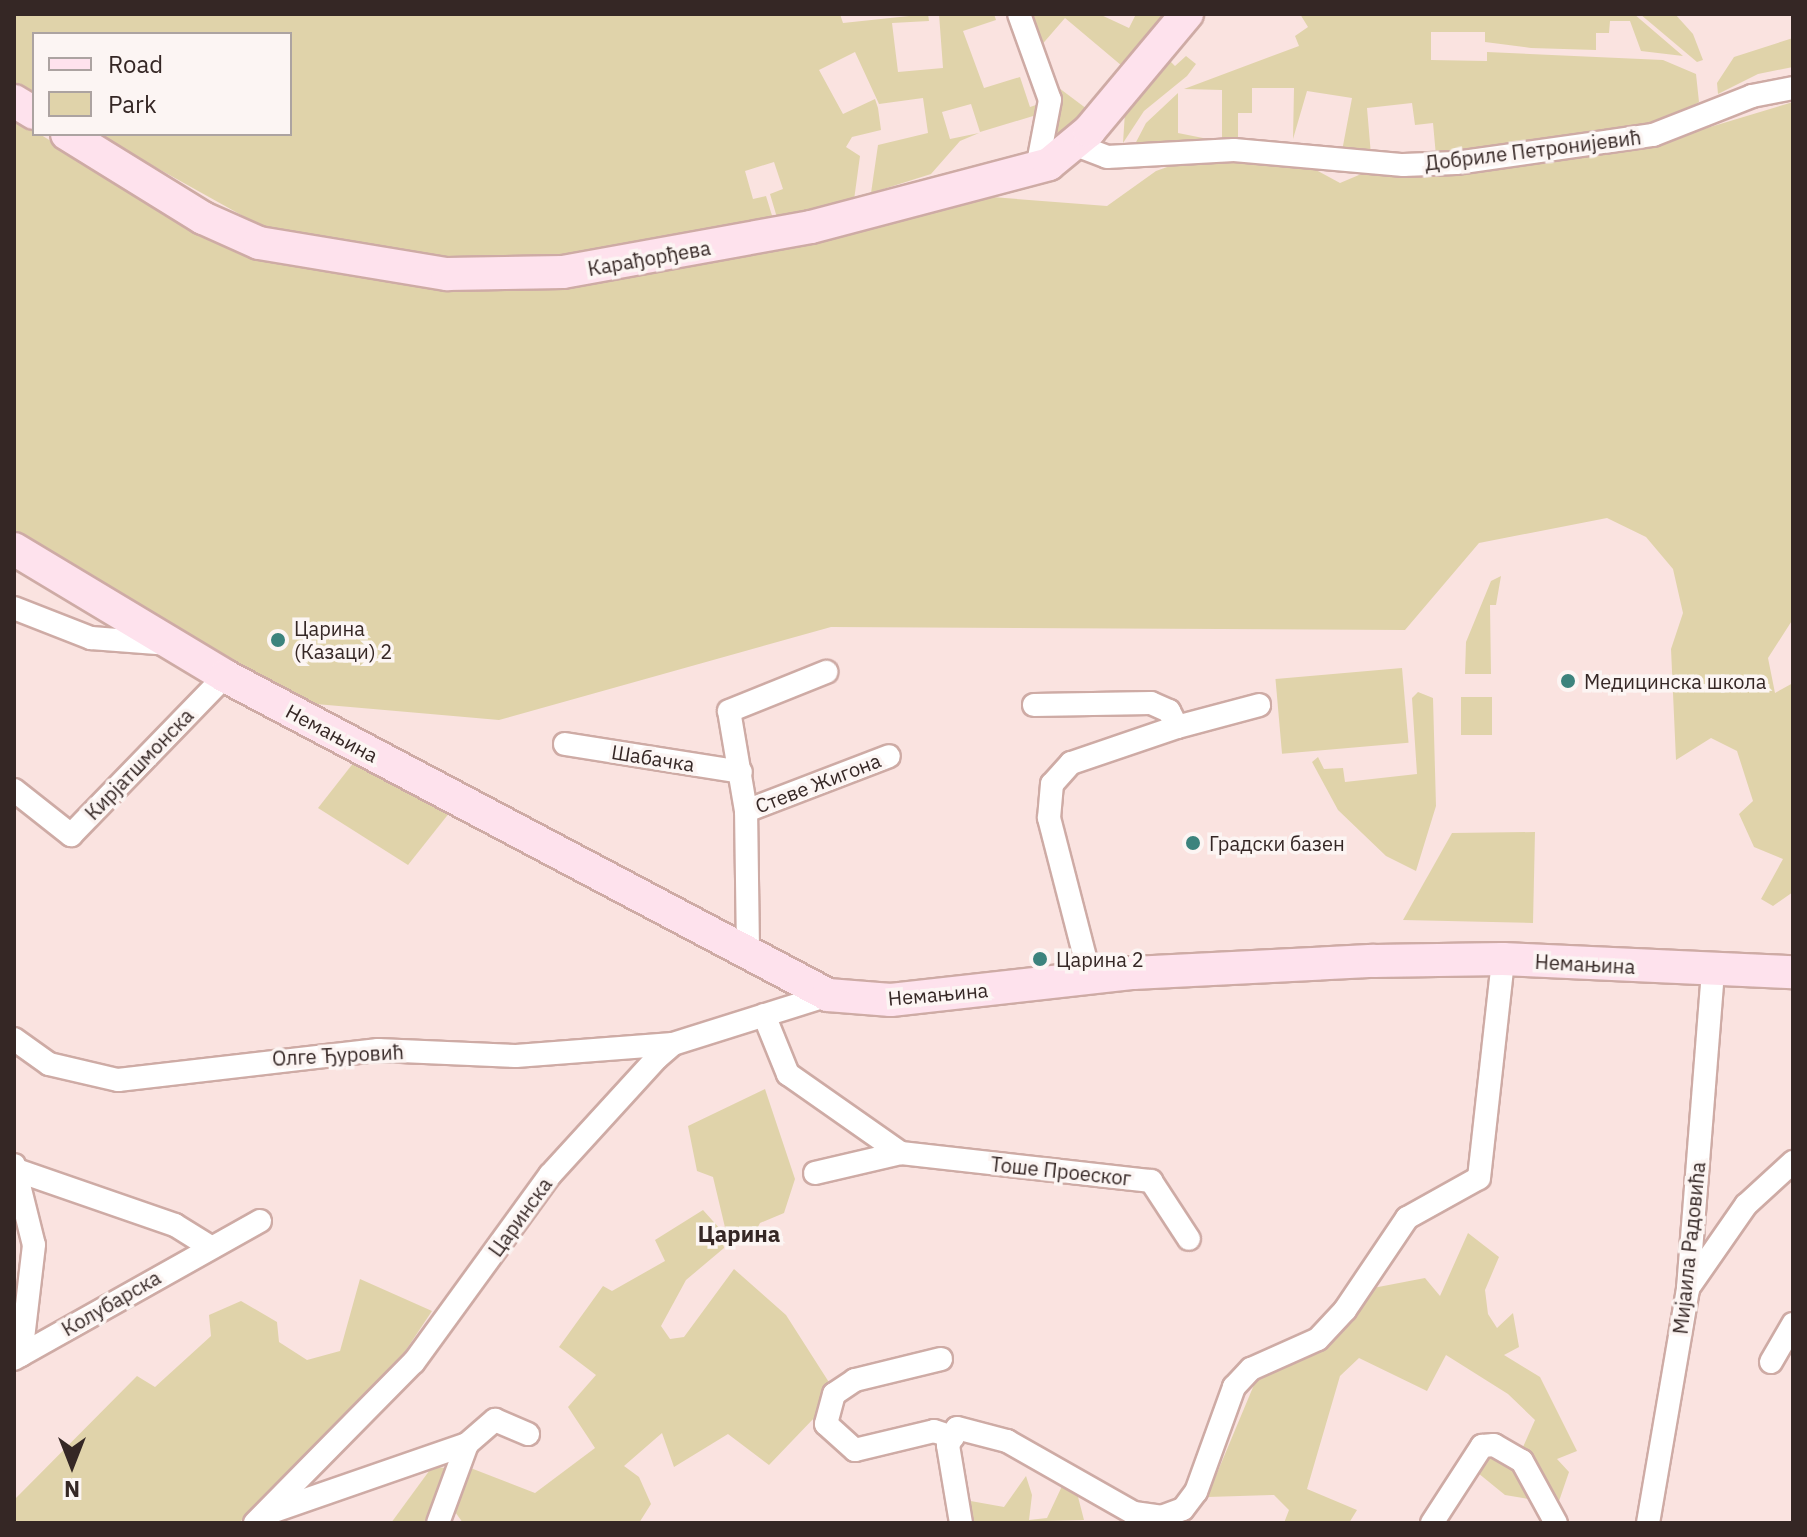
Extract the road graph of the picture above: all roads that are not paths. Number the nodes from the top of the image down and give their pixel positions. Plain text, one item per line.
1 (1019, 14) edge
2 (1187, 14) edge
3 (1793, 88) edge
4 (14, 101) edge
5 (32, 112) edge
6 (70, 136) edge
7 (1076, 145) junction
8 (1037, 168) junction
9 (14, 549) edge
10 (14, 608) edge
11 (170, 644) junction
12 (826, 672) dead end
13 (225, 676) junction
14 (1034, 705) dead end
15 (1259, 705) dead end
16 (1177, 727) junction
17 (565, 744) dead end
18 (889, 756) dead end
19 (741, 772) junction
20 (14, 790) edge
21 (746, 811) junction
22 (748, 951) junction
23 (1503, 959) junction
24 (1713, 970) junction
25 (1793, 972) edge
26 (1090, 977) junction
27 (828, 995) junction
28 (764, 1015) junction
29 (14, 1039) edge
30 (673, 1044) junction
31 (901, 1153) junction
32 (1793, 1162) edge
33 (16, 1168) edge
34 (815, 1173) dead end
35 (260, 1221) dead end
36 (1189, 1239) dead end
37 (209, 1246) junction
38 (1688, 1289) junction
39 (1793, 1324) edge
40 (17, 1357) edge
41 (941, 1359) dead end
42 (1771, 1362) dead end
43 (528, 1434) dead end
44 (953, 1437) junction
45 (467, 1444) junction
46 (259, 1519) edge
47 (438, 1523) edge
48 (961, 1523) edge
49 (1432, 1523) edge
50 (1556, 1523) edge
51 (1648, 1523) edge

1 - 8 street
2 - 7 main road, Карађорђева
3 - 7 street, Добриле Петронијевић
4 - 5 main road
6 - 8 main road, Карађорђева
7 - 8 main road, Карађорђева
9 - 11 main road, Немањина
10 - 11 street, Немањина
11 - 13 main road, Немањина
12 - 19 street
13 - 20 street, Кирјатшмонска
13 - 22 main road, Немањина
14 - 16 street
15 - 16 street
16 - 26 street
17 - 19 street, Шабачка
18 - 21 street, Стеве Жигона
19 - 21 street
21 - 22 street
22 - 27 main road, Немањина
23 - 24 main road, Немањина
23 - 26 main road, Немањина
23 - 44 street
24 - 25 main road, Немањина
24 - 38 street, Мијаила Радовића
26 - 27 main road, Немањина
27 - 28 street, Царинска
28 - 30 street, Царинска
28 - 31 street, Тоше Проеског
29 - 30 street, Олге Ђуровић
30 - 46 street, Царинска
31 - 34 street, Тоше Проеског
31 - 36 street, Тоше Проеског
32 - 38 street
33 - 37 street
33 - 40 street
35 - 37 street, Колубарска
37 - 40 street, Колубарска
38 - 51 street, Мијаила Радовића
39 - 42 street
41 - 44 street
43 - 45 street, Царинска
44 - 48 street
45 - 46 street, Царинска
45 - 47 street
49 - 50 street

